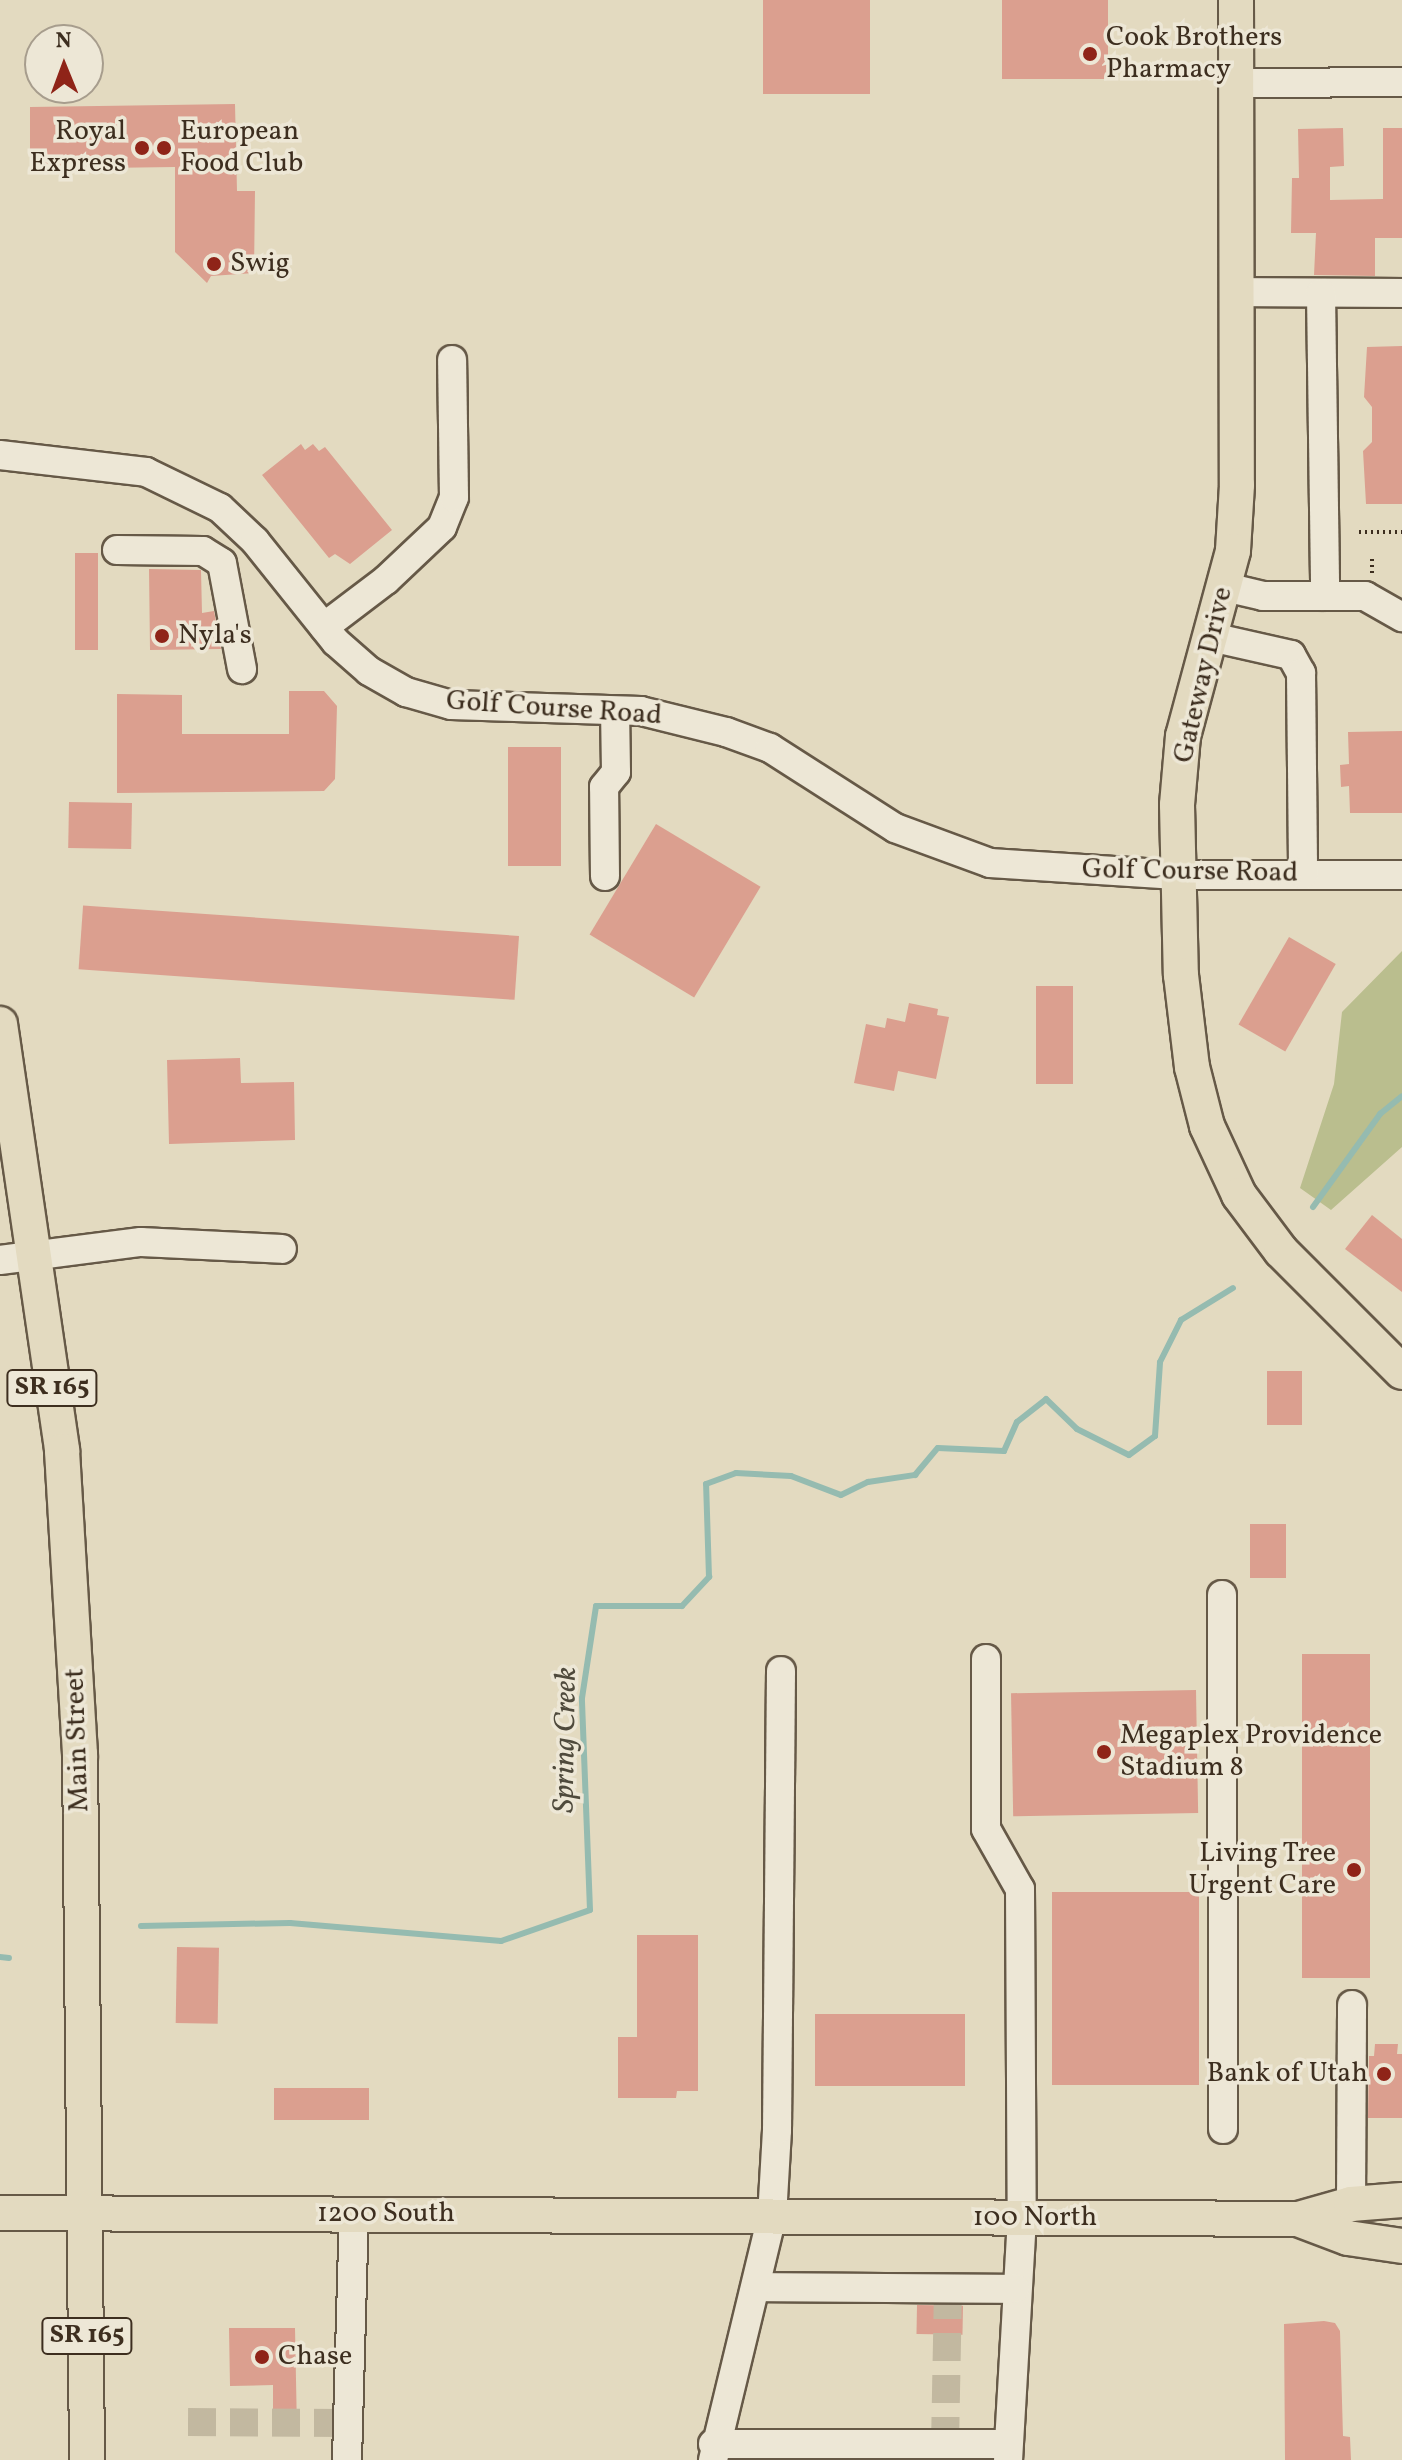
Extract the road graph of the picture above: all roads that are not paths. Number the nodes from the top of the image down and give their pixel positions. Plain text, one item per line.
1 (1236, 0) edge
2 (1402, 82) edge
3 (1236, 83) junction
4 (1236, 292) junction
5 (1321, 293) junction
6 (1402, 293) edge
7 (452, 360) dead end
8 (0, 455) edge
9 (117, 550) dead end
10 (1225, 587) junction
11 (1325, 596) junction
12 (1402, 617) edge
13 (324, 627) junction
14 (1211, 637) junction
15 (242, 669) dead end
16 (615, 711) junction
17 (1303, 874) junction
18 (1177, 875) junction
19 (1402, 875) edge
20 (605, 876) dead end
21 (0, 1024) edge
22 (282, 1249) dead end
23 (16, 1259) edge
24 (1402, 1372) edge
25 (1222, 1595) dead end
26 (986, 1659) dead end
27 (781, 1671) dead end
28 (1352, 2005) dead end
29 (1223, 2129) dead end
30 (1402, 2200) edge
31 (1351, 2204) junction
32 (86, 2212) junction
33 (0, 2213) edge
34 (354, 2214) junction
35 (772, 2217) junction
36 (1022, 2218) junction
37 (1298, 2219) junction
38 (1402, 2246) edge
39 (757, 2287) junction
40 (1015, 2289) junction
41 (713, 2452) edge
42 (1008, 2452) edge
43 (87, 2460) edge
44 (347, 2460) edge

1 - 3 main road, Gateway Drive
2 - 3 street
3 - 4 main road, Gateway Drive
4 - 5 street
4 - 10 main road, Gateway Drive
5 - 6 street
5 - 11 street
7 - 13 street
8 - 13 street, Golf Course Road
9 - 15 street
10 - 11 street
10 - 14 main road, Gateway Drive
11 - 12 street
13 - 16 street, Golf Course Road
14 - 17 street
14 - 18 main road, Gateway Drive
16 - 18 street, Golf Course Road
16 - 20 street
17 - 18 street, Golf Course Road
17 - 19 street, Golf Course Road
18 - 24 main road, Gateway Drive
21 - 23 main road, Main Street / SR 165
22 - 23 street
23 - 32 main road, Main Street / SR 165
25 - 29 street
26 - 36 street
27 - 35 street
28 - 31 street
30 - 31 main road, 100 North
31 - 37 main road, 100 North
32 - 33 main road, 1200 South
32 - 34 main road, 1200 South
32 - 43 main road, Main Street / SR 165
34 - 35 main road, 1200 South
34 - 44 street
35 - 36 main road, 100 North
35 - 39 street
36 - 37 main road, 100 North
36 - 40 street
37 - 38 main road, 100 North
39 - 40 street
39 - 41 street
40 - 42 street
41 - 42 street

